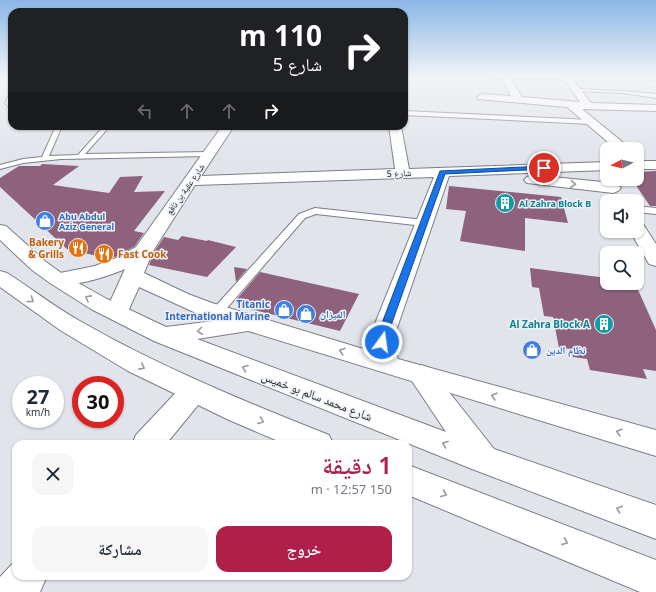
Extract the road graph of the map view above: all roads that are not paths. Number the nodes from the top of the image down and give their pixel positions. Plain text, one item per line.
1 (556, 104) edge
2 (571, 105) junction
3 (588, 106) joint
4 (656, 108) edge
5 (408, 113) edge
6 (591, 122) junction
7 (57, 130) edge
8 (103, 130) edge
9 (225, 130) edge
10 (396, 130) edge
11 (615, 142) edge
12 (209, 154) junction
13 (80, 156) junction
14 (45, 158) junction
15 (591, 166) junction
16 (600, 166) edge
17 (0, 167) edge
18 (447, 172) junction
19 (403, 173) junction
20 (190, 181) junction
21 (610, 194) edge
22 (616, 194) edge
23 (644, 210) edge
24 (656, 211) edge
25 (424, 223) junction
26 (0, 230) edge
27 (643, 238) edge
28 (143, 251) junction
29 (656, 260) edge
30 (133, 276) junction
31 (0, 277) edge
32 (57, 279) junction
33 (216, 312) junction
34 (117, 313) junction
35 (253, 324) junction
36 (163, 335) junction
37 (387, 365) junction
38 (421, 375) junction
39 (193, 392) junction
40 (151, 440) edge
41 (308, 440) edge
42 (656, 443) edge
43 (483, 459) junction
44 (412, 482) edge
45 (656, 522) edge
46 (656, 579) edge
47 (24, 580) edge
48 (13, 592) edge

1 - 2 street
2 - 3 street
2 - 6 street
3 - 4 street
5 - 6 lane
6 - 11 street
7 - 14 lane
8 - 13 lane
9 - 12 street, شارع عقبة بن نافع
10 - 19 street
12 - 13 lane
12 - 20 street, شارع عقبة بن نافع
13 - 14 lane
14 - 17 lane
15 - 16 street, شارع 5
15 - 18 street, شارع 5
15 - 22 street
18 - 19 street, شارع 5
18 -> 21 street
18 - 25 street
19 - 20 street, شارع 5
20 - 28 street, شارع عقبة بن نافع
23 - 24 lane
25 - 33 lane
25 - 37 street
26 - 32 street, شارع محمد سالم بو خميس
27 - 29 street
28 - 30 street
28 - 32 street
30 - 33 street
30 - 34 street
31 -> 39 street
34 -> 32 street, شارع محمد سالم بو خميس
33 - 35 street
34 - 36 street, شارع محمد سالم بو خميس
35 -> 36 street
37 -> 35 street
43 -> 36 street, شارع محمد سالم بو خميس
37 - 38 street
42 -> 38 street
38 - 43 street
39 - 40 street
39 -> 41 street
45 -> 43 street, شارع محمد سالم بو خميس
44 -> 46 street
47 - 48 street

